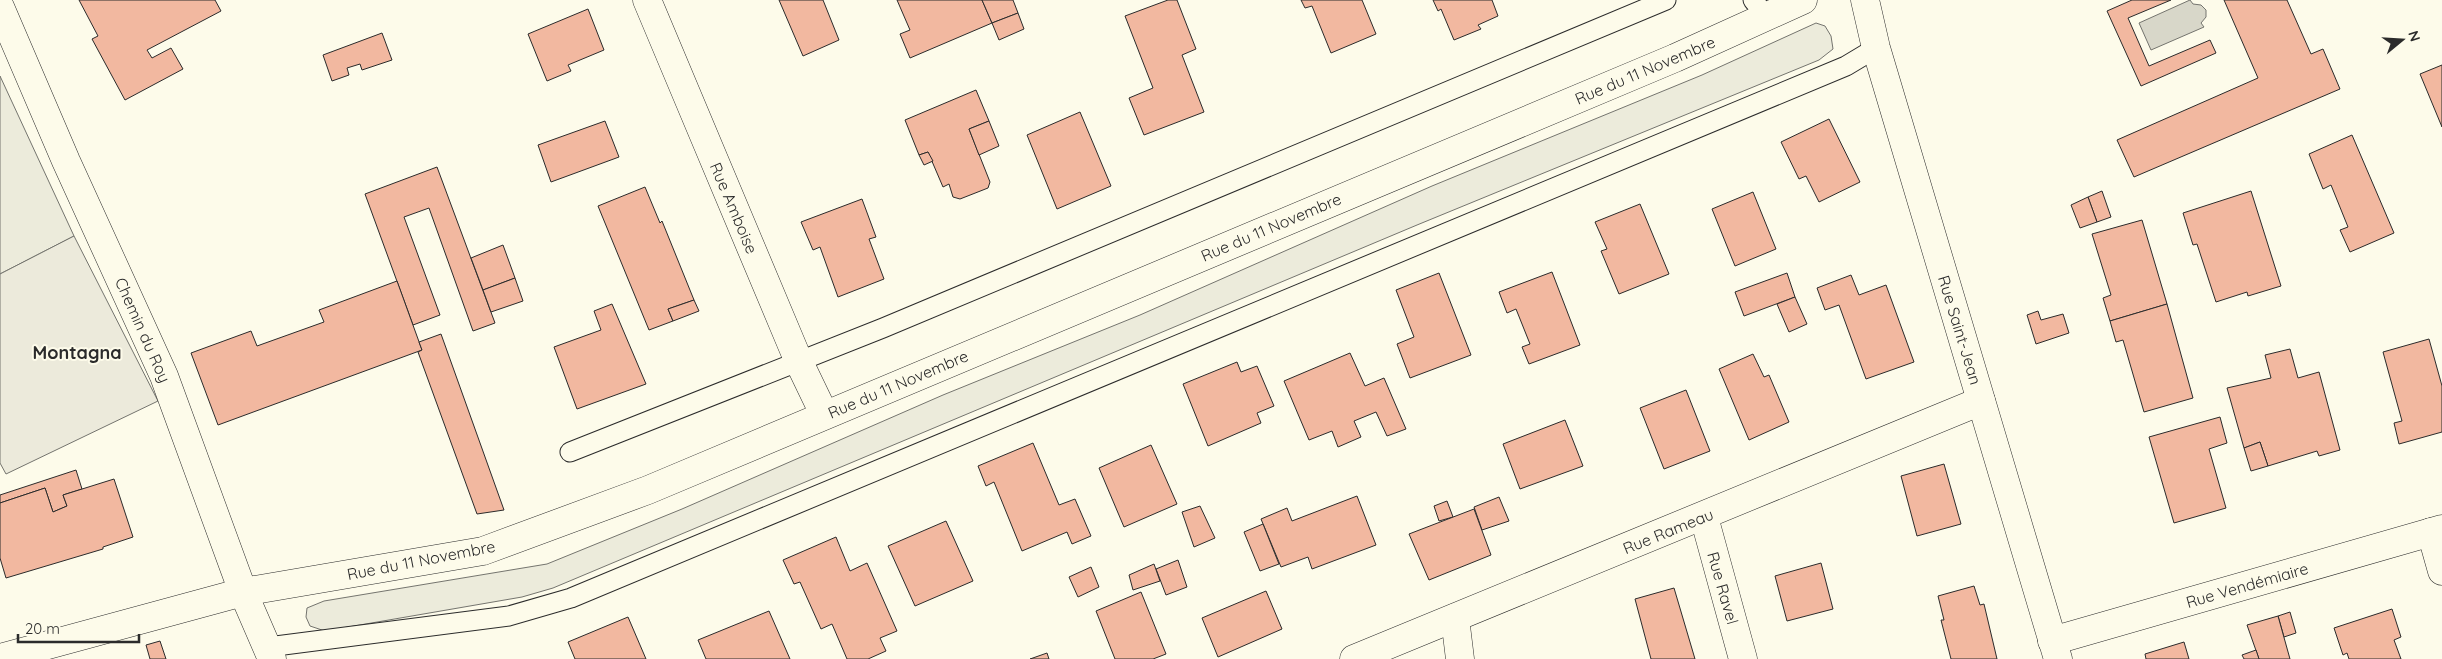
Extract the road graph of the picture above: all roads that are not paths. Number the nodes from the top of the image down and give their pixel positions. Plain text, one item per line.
1 (646, 0) edge
2 (1666, 0) edge
3 (1803, 0) edge
4 (1865, 0) edge
5 (0, 7) edge
6 (1760, 9) edge
7 (1876, 48) junction
8 (799, 362) junction
9 (1981, 401) junction
10 (824, 414) junction
11 (570, 452) dead end
12 (1704, 517) junction
13 (2437, 530) edge
14 (2442, 571) edge
15 (243, 592) junction
16 (1455, 618) junction
17 (2055, 650) edge
18 (270, 653) edge
19 (0, 658) edge
20 (1354, 659) edge
21 (1460, 659) edge
22 (1743, 659) edge

1 - 8 street, Rue Amboise
2 - 8 lane
3 - 6 street, Rue du 11 Novembre
4 - 7 street, Rue Saint-Jean
5 - 15 street, Chemin du Roy
6 - 10 street, Rue du 11 Novembre
7 - 9 street, Rue Saint-Jean
7 - 18 lane
8 - 10 street, Rue Amboise
8 - 11 lane
9 - 12 street, Rue Rameau
9 - 17 street, Rue Saint-Jean
10 - 15 street, Rue du 11 Novembre
12 - 16 street, Rue Rameau
12 - 22 street, Rue Ravel
13 - 14 street
13 - 17 street, Rue Vendémiaire
15 - 18 street, Chemin du Roy
15 - 19 street, Rue du 11 Novembre
16 - 20 street, Rue Rameau
16 - 21 street

